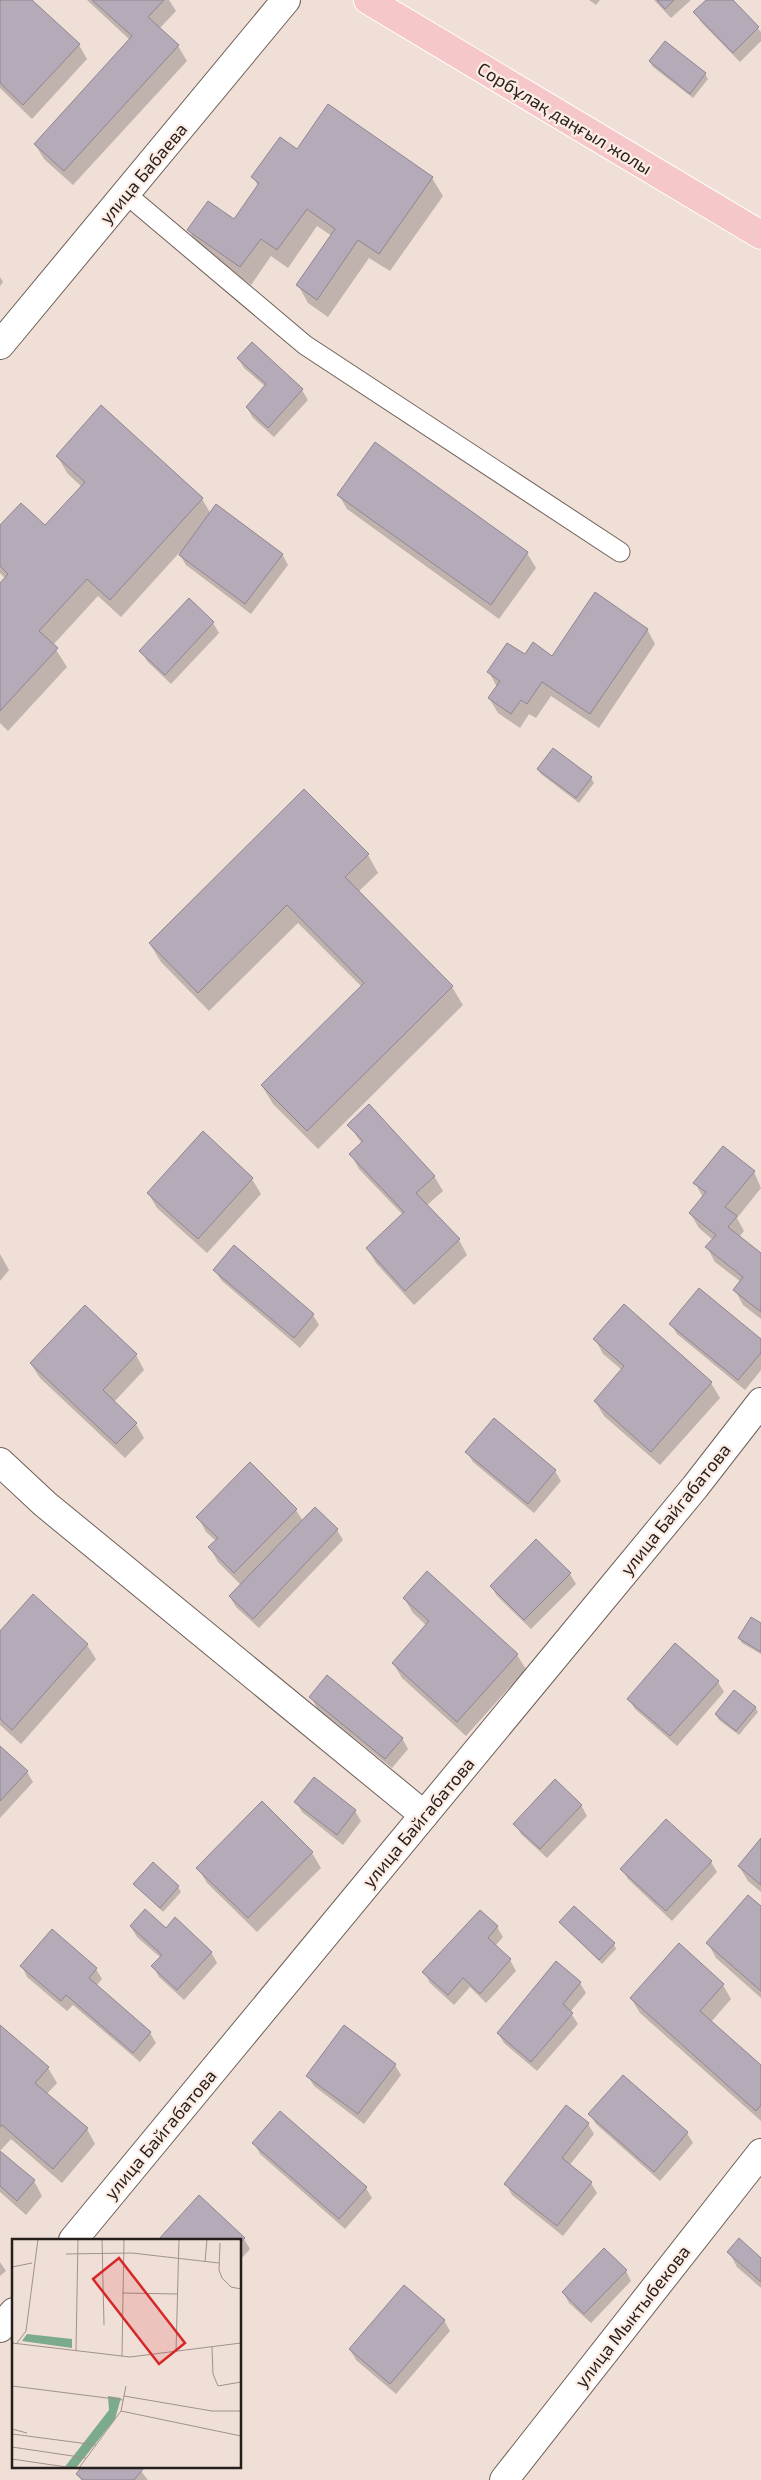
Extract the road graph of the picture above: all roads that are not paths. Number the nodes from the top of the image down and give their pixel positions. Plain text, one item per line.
1 (286, 0) edge
2 (368, 0) edge
3 (126, 194) junction
4 (761, 235) edge
5 (0, 345) edge
6 (620, 552) dead end
7 (761, 1402) edge
8 (0, 1462) edge
9 (424, 1815) junction
10 (761, 2153) edge
11 (74, 2239) edge
12 (12, 2314) edge
13 (0, 2328) edge
14 (504, 2480) edge

1 - 3 street, улица Бабаева
2 - 4 main road, Сорбұлақ даңғыл жолы
3 - 5 street, улица Бабаева
3 - 6 lane
7 - 9 street, улица Байгабатова
8 - 9 street
9 - 11 street, улица Байгабатова
10 - 14 street, улица Мыктыбекова
12 - 13 street

